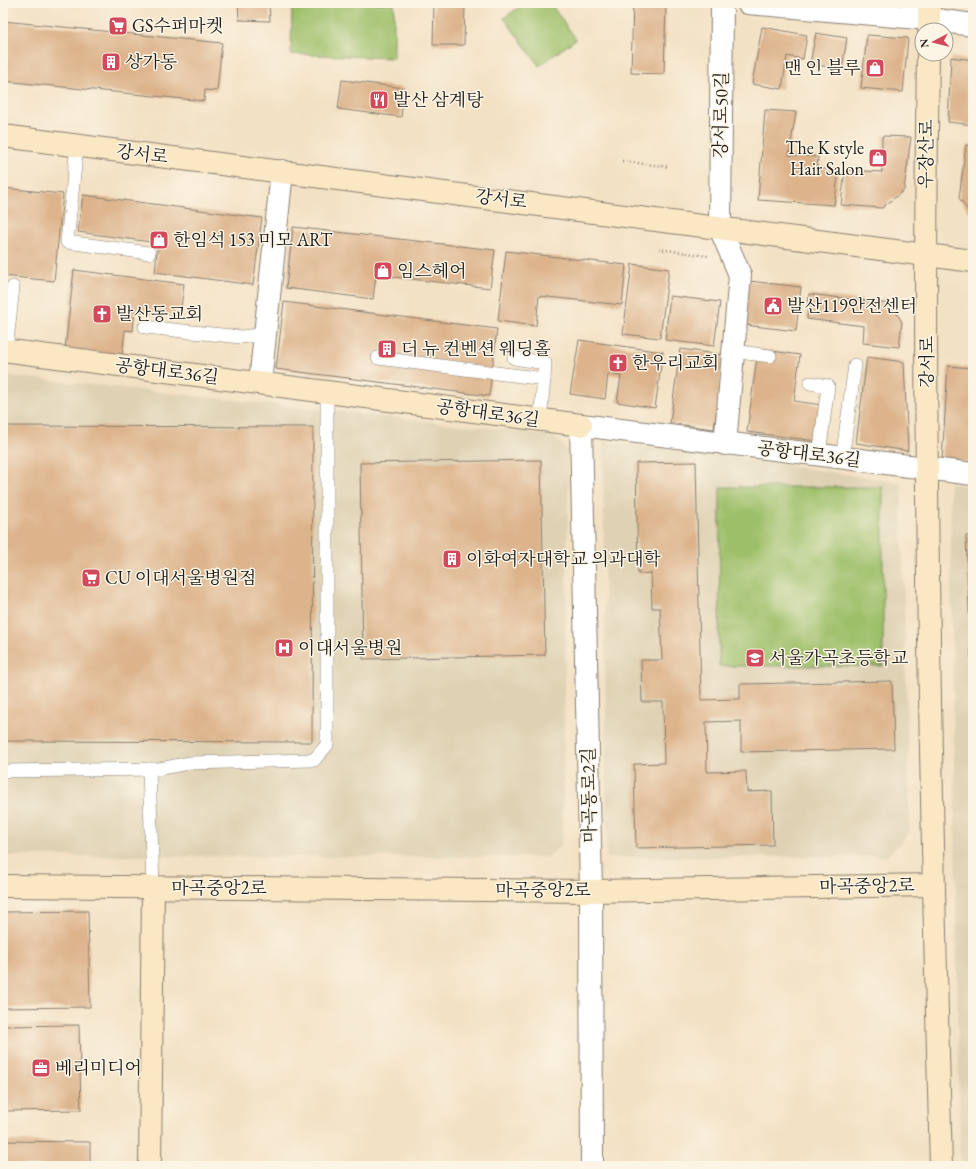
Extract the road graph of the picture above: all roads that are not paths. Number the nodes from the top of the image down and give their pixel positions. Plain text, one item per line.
1 (722, 3) edge
2 (748, 3) edge
3 (866, 8) edge
4 (929, 17) edge
5 (973, 25) edge
6 (928, 62) edge
7 (3, 136) edge
8 (77, 145) junction
9 (282, 171) junction
10 (720, 228) junction
11 (149, 253) dead end
12 (926, 255) junction
13 (973, 261) edge
14 (13, 287) dead end
15 (145, 327) dead end
16 (265, 334) junction
17 (4, 350) edge
18 (733, 351) junction
19 (770, 356) dead end
20 (378, 358) dead end
21 (514, 358) dead end
22 (855, 365) dead end
23 (544, 379) junction
24 (260, 383) junction
25 (810, 383) dead end
26 (327, 391) junction
27 (540, 420) junction
28 (581, 425) junction
29 (725, 444) junction
30 (819, 455) junction
31 (842, 458) junction
32 (926, 469) junction
33 (973, 474) edge
34 (149, 769) junction
35 (3, 771) edge
36 (933, 885) junction
37 (3, 886) edge
38 (153, 888) junction
39 (591, 891) junction
40 (150, 1166) edge
41 (592, 1166) edge
42 (941, 1166) edge

1 - 10 street, 강서로50길
2 - 3 street
3 - 4 street
4 - 5 street
6 - 12 street, 우장산로
7 - 8 street, 강서로
8 - 9 street, 강서로
8 - 11 lane
9 - 10 street, 강서로
9 - 16 street
10 - 12 street, 강서로
10 - 18 street
12 - 13 street, 강서로
12 - 32 street, 강서로
14 - 17 lane
15 - 16 lane
16 - 24 street
17 - 24 street, 공항대로36길
18 - 19 lane
18 - 29 street
20 - 23 lane
21 - 23 lane
22 - 31 lane
23 - 27 lane
24 - 26 street, 공항대로36길
25 - 30 lane
26 - 27 street, 공항대로36길
26 - 34 lane
27 - 28 street, 공항대로36길
28 - 29 street, 공항대로36길
28 - 39 street, 마곡동로2길
29 - 30 street, 공항대로36길
30 - 31 street, 공항대로36길
31 - 32 street, 공항대로36길
32 - 33 street, 공항대로36길
32 - 36 street, 강서로
34 - 35 lane
34 - 38 lane
36 - 39 street, 마곡중앙2로
36 - 42 street, 강서로
37 - 38 street, 마곡중앙2로
38 - 39 street, 마곡중앙2로
38 - 40 street, 마곡중앙2로
39 - 41 street, 마곡동로2길

